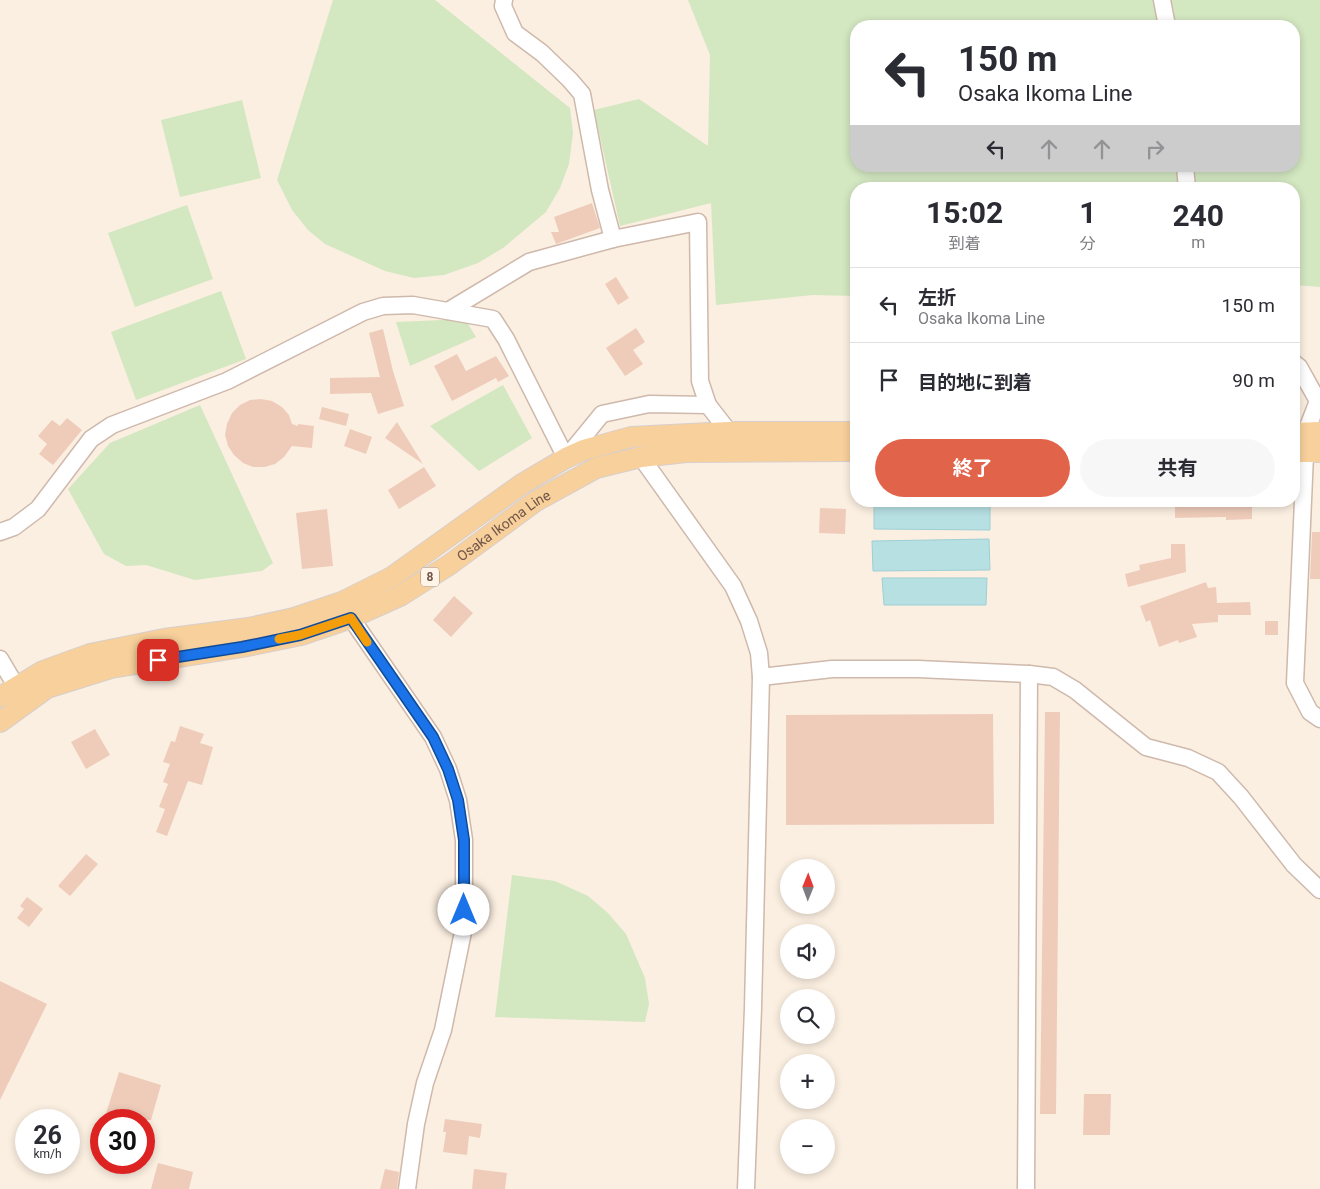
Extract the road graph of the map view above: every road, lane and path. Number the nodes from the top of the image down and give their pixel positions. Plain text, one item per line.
1 (504, 0) edge
2 (1162, 0) edge
3 (1166, 20) edge
4 (613, 239) junction
5 (448, 311) junction
6 (1300, 369) edge
7 (708, 405) junction
8 (729, 432) junction
9 (850, 432) edge
10 (1307, 432) edge
11 (850, 451) edge
12 (1306, 452) edge
13 (641, 457) junction
14 (566, 458) junction
15 (0, 532) edge
16 (351, 618) junction
17 (0, 659) edge
18 (1029, 674) junction
19 (760, 677) junction
20 (8, 692) edge
21 (1320, 719) edge
22 (0, 722) edge
23 (1320, 890) edge
24 (407, 1189) edge
25 (746, 1189) edge
26 (1026, 1189) edge

1 - 4 street
2 - 3 street
4 - 5 street
4 - 7 street
5 - 14 street
5 - 15 street
6 - 10 street
7 - 8 street
7 - 14 street
8 - 9 main road, Osaka Ikoma Line / 8
8 - 14 main road, Osaka Ikoma Line / 8
10 - 12 street
11 - 13 main road, Osaka Ikoma Line / 8
12 - 21 street
13 - 16 main road, Osaka Ikoma Line / 8
13 - 19 street
14 - 20 main road, Osaka Ikoma Line / 8
16 - 22 main road, Osaka Ikoma Line / 8
16 - 24 street
17 - 20 street
18 - 19 street
18 - 23 street
18 - 26 street
19 - 25 street

